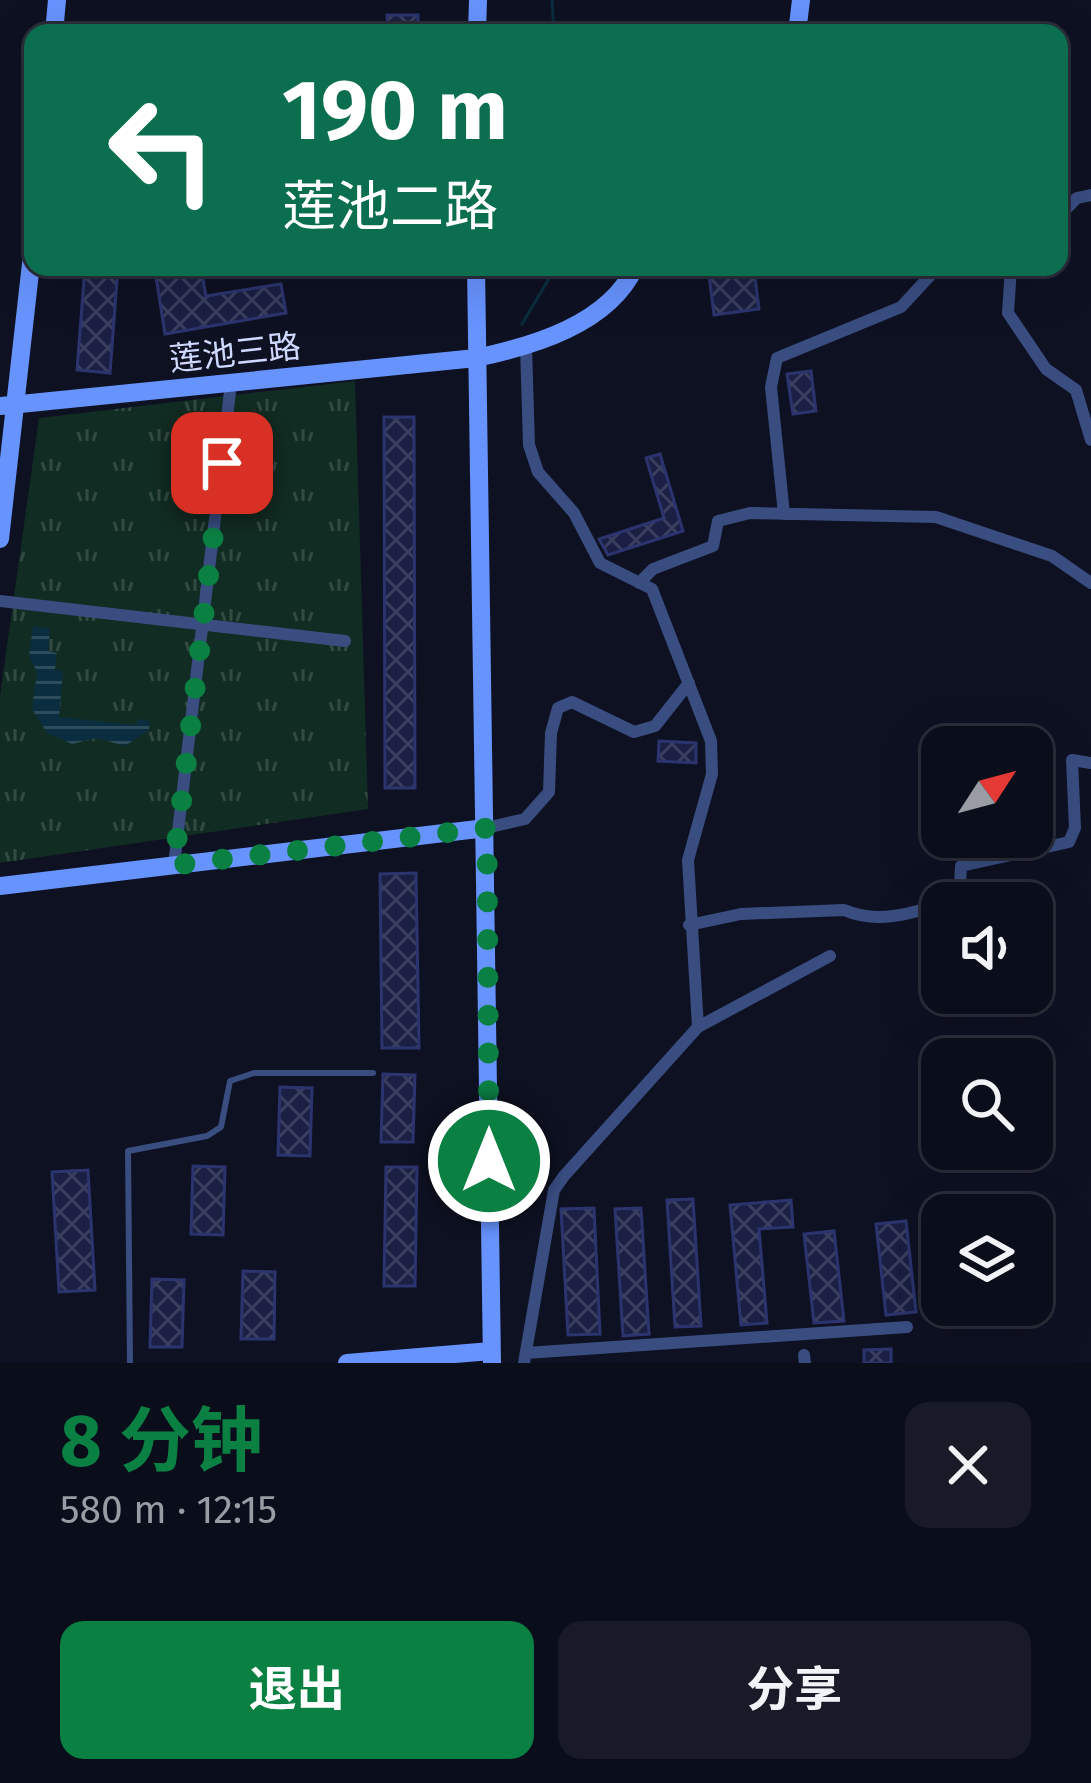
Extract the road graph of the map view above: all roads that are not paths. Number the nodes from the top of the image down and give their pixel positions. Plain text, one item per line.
1 (28, 276) edge
2 (476, 276) edge
3 (628, 276) edge
4 (930, 276) edge
5 (1010, 276) edge
6 (526, 347) junction
7 (476, 358) junction
8 (231, 382) junction
9 (9, 405) edge
10 (1091, 440) edge
11 (784, 514) junction
12 (0, 539) edge
13 (639, 583) junction
14 (1091, 583) edge
15 (0, 601) edge
16 (202, 624) junction
17 (345, 641) dead end
18 (689, 683) junction
19 (1091, 763) edge
20 (487, 828) junction
21 (174, 865) junction
22 (959, 882) edge
23 (0, 886) edge
24 (921, 910) edge
25 (689, 925) junction
26 (830, 956) dead end
27 (698, 1027) junction
28 (373, 1073) dead end
29 (907, 1327) dead end
30 (491, 1357) edge
31 (525, 1358) edge
32 (130, 1363) edge
33 (347, 1363) edge

1 - 9 street
2 - 7 street
3 - 6 street, 莲池三路
4 - 11 street
5 - 10 street
6 - 7 street, 莲池三路
6 - 13 street
7 - 8 street, 莲池三路
7 - 20 street
8 - 9 street, 莲池三路
8 - 16 street
9 - 12 street
11 - 13 street
11 - 14 street
13 - 18 street
15 - 16 street
16 - 17 street
16 - 21 street
18 - 20 street
18 - 25 street
19 - 22 street
20 - 21 street
20 - 30 street
21 - 23 street
24 - 25 street
25 - 27 street
26 - 27 street
27 - 31 street
28 - 32 lane
29 - 31 street
30 - 33 street

